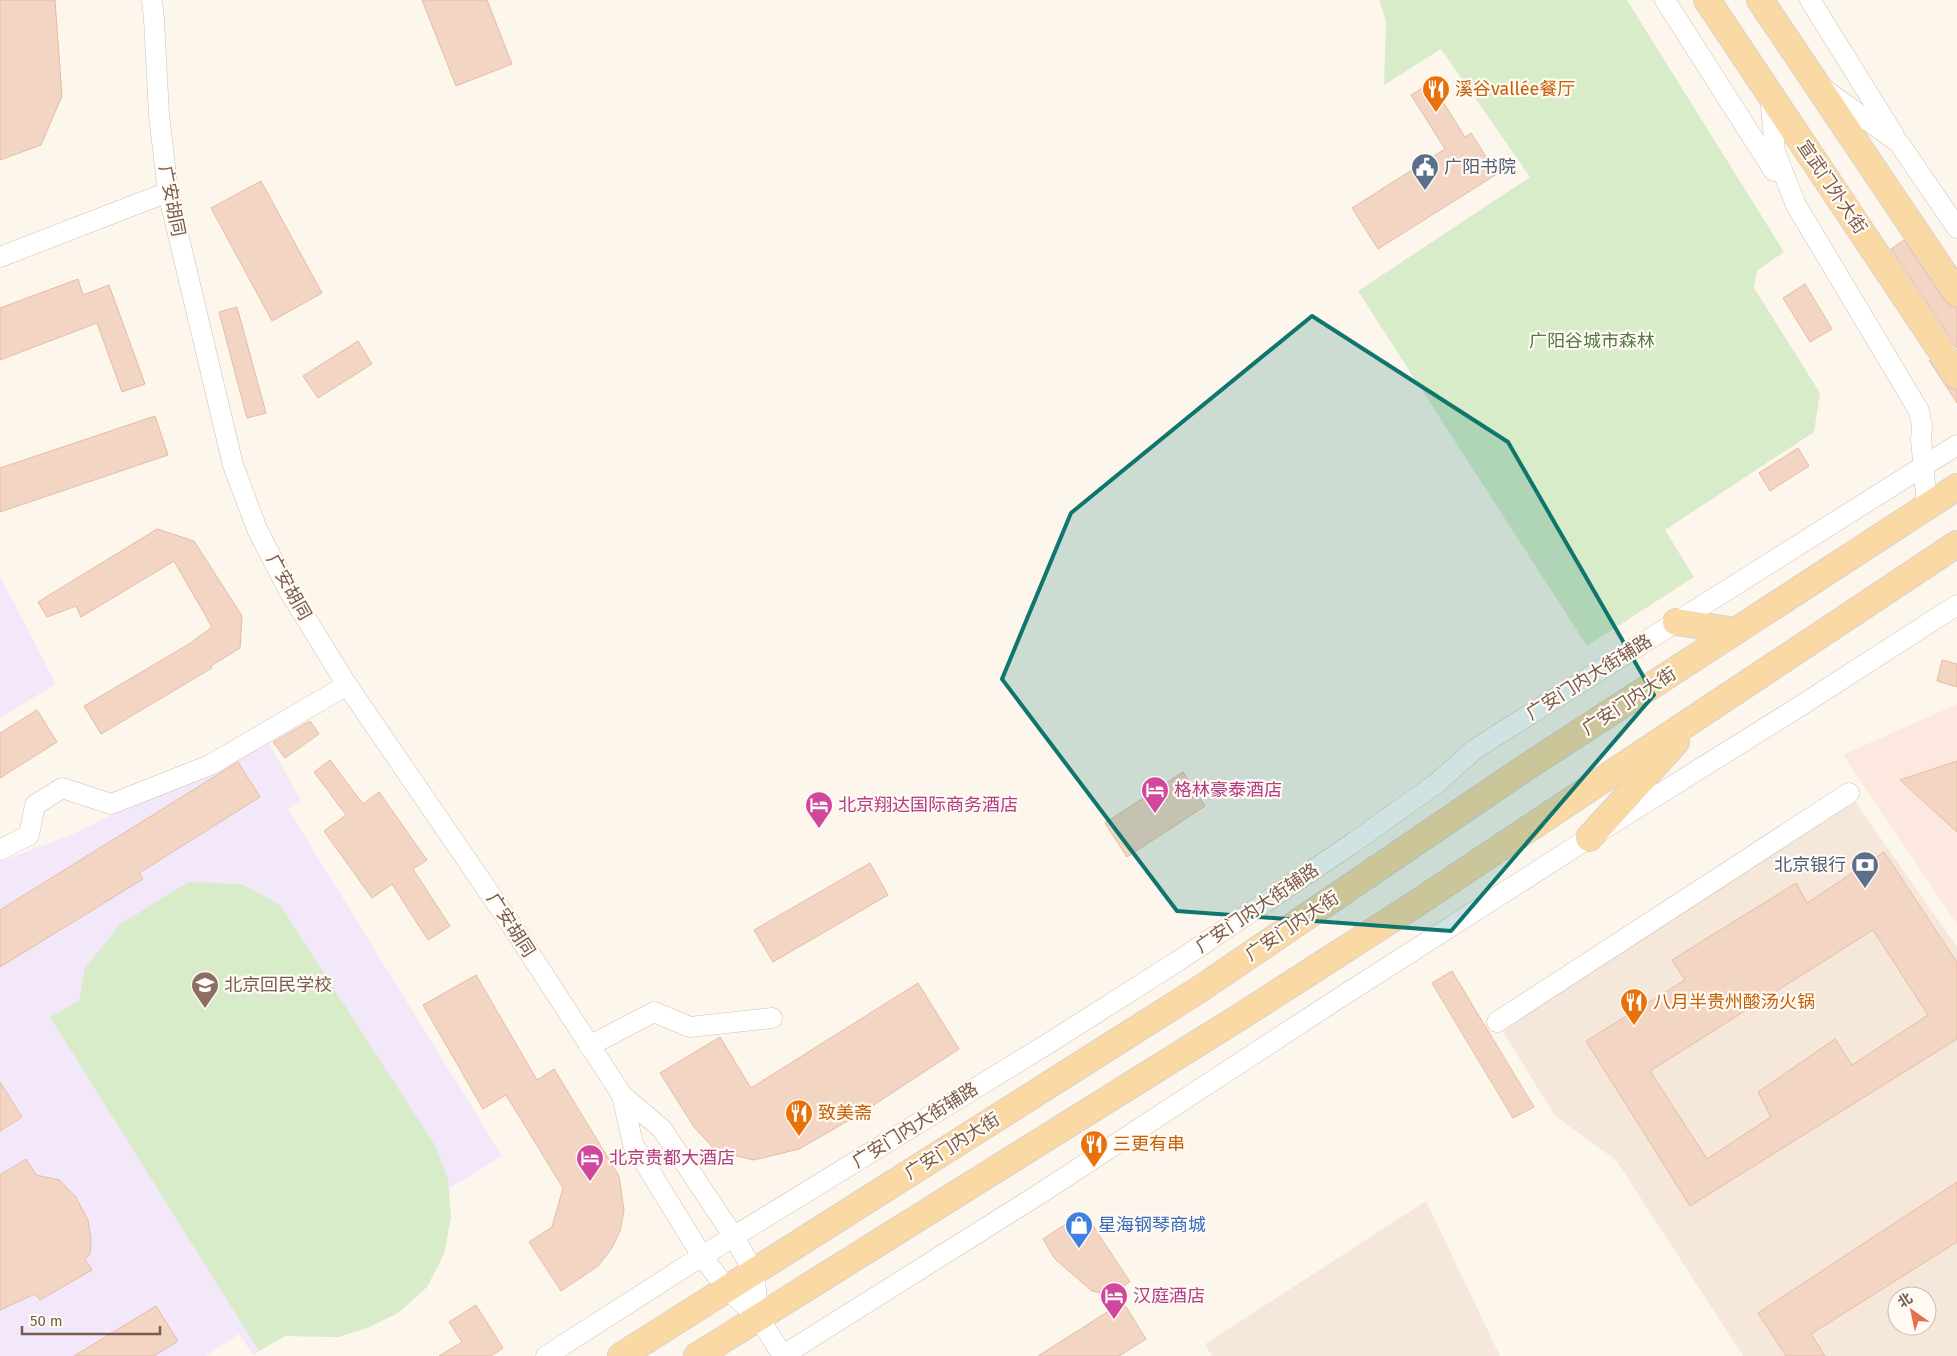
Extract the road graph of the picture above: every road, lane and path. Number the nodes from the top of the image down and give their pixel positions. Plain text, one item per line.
1 (152, 0) edge
2 (1665, 0) edge
3 (1706, 0) edge
4 (1760, 0) edge
5 (1810, 0) edge
6 (1816, 83) junction
7 (1770, 94) junction
8 (1898, 143) junction
9 (168, 192) junction
10 (1796, 205) junction
11 (1957, 228) edge
12 (0, 257) edge
13 (1957, 293) edge
14 (1957, 375) edge
15 (1921, 439) junction
16 (1957, 445) edge
17 (1924, 466) junction
18 (1894, 485) junction
19 (1957, 487) edge
20 (1927, 506) junction
21 (1957, 544) edge
22 (1957, 605) edge
23 (1676, 622) junction
24 (1736, 631) junction
25 (347, 685) junction
26 (1702, 713) junction
27 (1849, 793) dead end
28 (1589, 838) junction
29 (0, 850) edge
30 (772, 1018) dead end
31 (1498, 1022) dead end
32 (589, 1046) junction
33 (622, 1095) junction
34 (734, 1237) junction
35 (702, 1256) junction
36 (754, 1272) junction
37 (728, 1289) junction
38 (760, 1318) junction
39 (546, 1356) edge
40 (621, 1356) edge
41 (697, 1356) edge
42 (783, 1356) edge

1 - 9 street, 广安胡同
2 - 10 street
3 - 7 main road, 宣武门外大街
4 - 6 main road
5 - 8 street
6 - 8 street
6 - 13 main road
7 - 10 street
7 - 14 main road, 宣武门外大街
8 - 11 street
9 - 12 street
9 - 25 street, 广安胡同
10 - 15 street
15 - 17 street
15 - 18 street
16 - 17 street, 广安门内大街辅路
17 - 18 street, 广安门内大街辅路
17 - 20 street
18 - 23 street, 广安门内大街辅路
19 - 20 main road, 广安门内大街
20 - 24 main road, 广安门内大街
21 - 26 main road
22 - 28 street
23 - 24 main road
23 - 34 street, 广安门内大街辅路
24 - 36 main road, 广安门内大街
25 - 29 street
25 - 32 street, 广安胡同
26 - 28 main road
26 - 38 main road
27 - 31 street
28 - 42 street
30 - 32 street
32 - 33 street, 广安胡同
33 - 34 street, 广安胡同
33 - 35 street, 广安胡同
34 - 35 street, 广安门内大街辅路
34 - 36 street, 广安胡同
35 - 37 street, 广安胡同
35 - 39 street, 广安门内大街辅路
36 - 37 main road, 广安门内大街
36 - 38 street
37 - 38 street, 广安胡同
37 - 40 main road, 广安门内大街
38 - 41 main road
38 - 42 street

